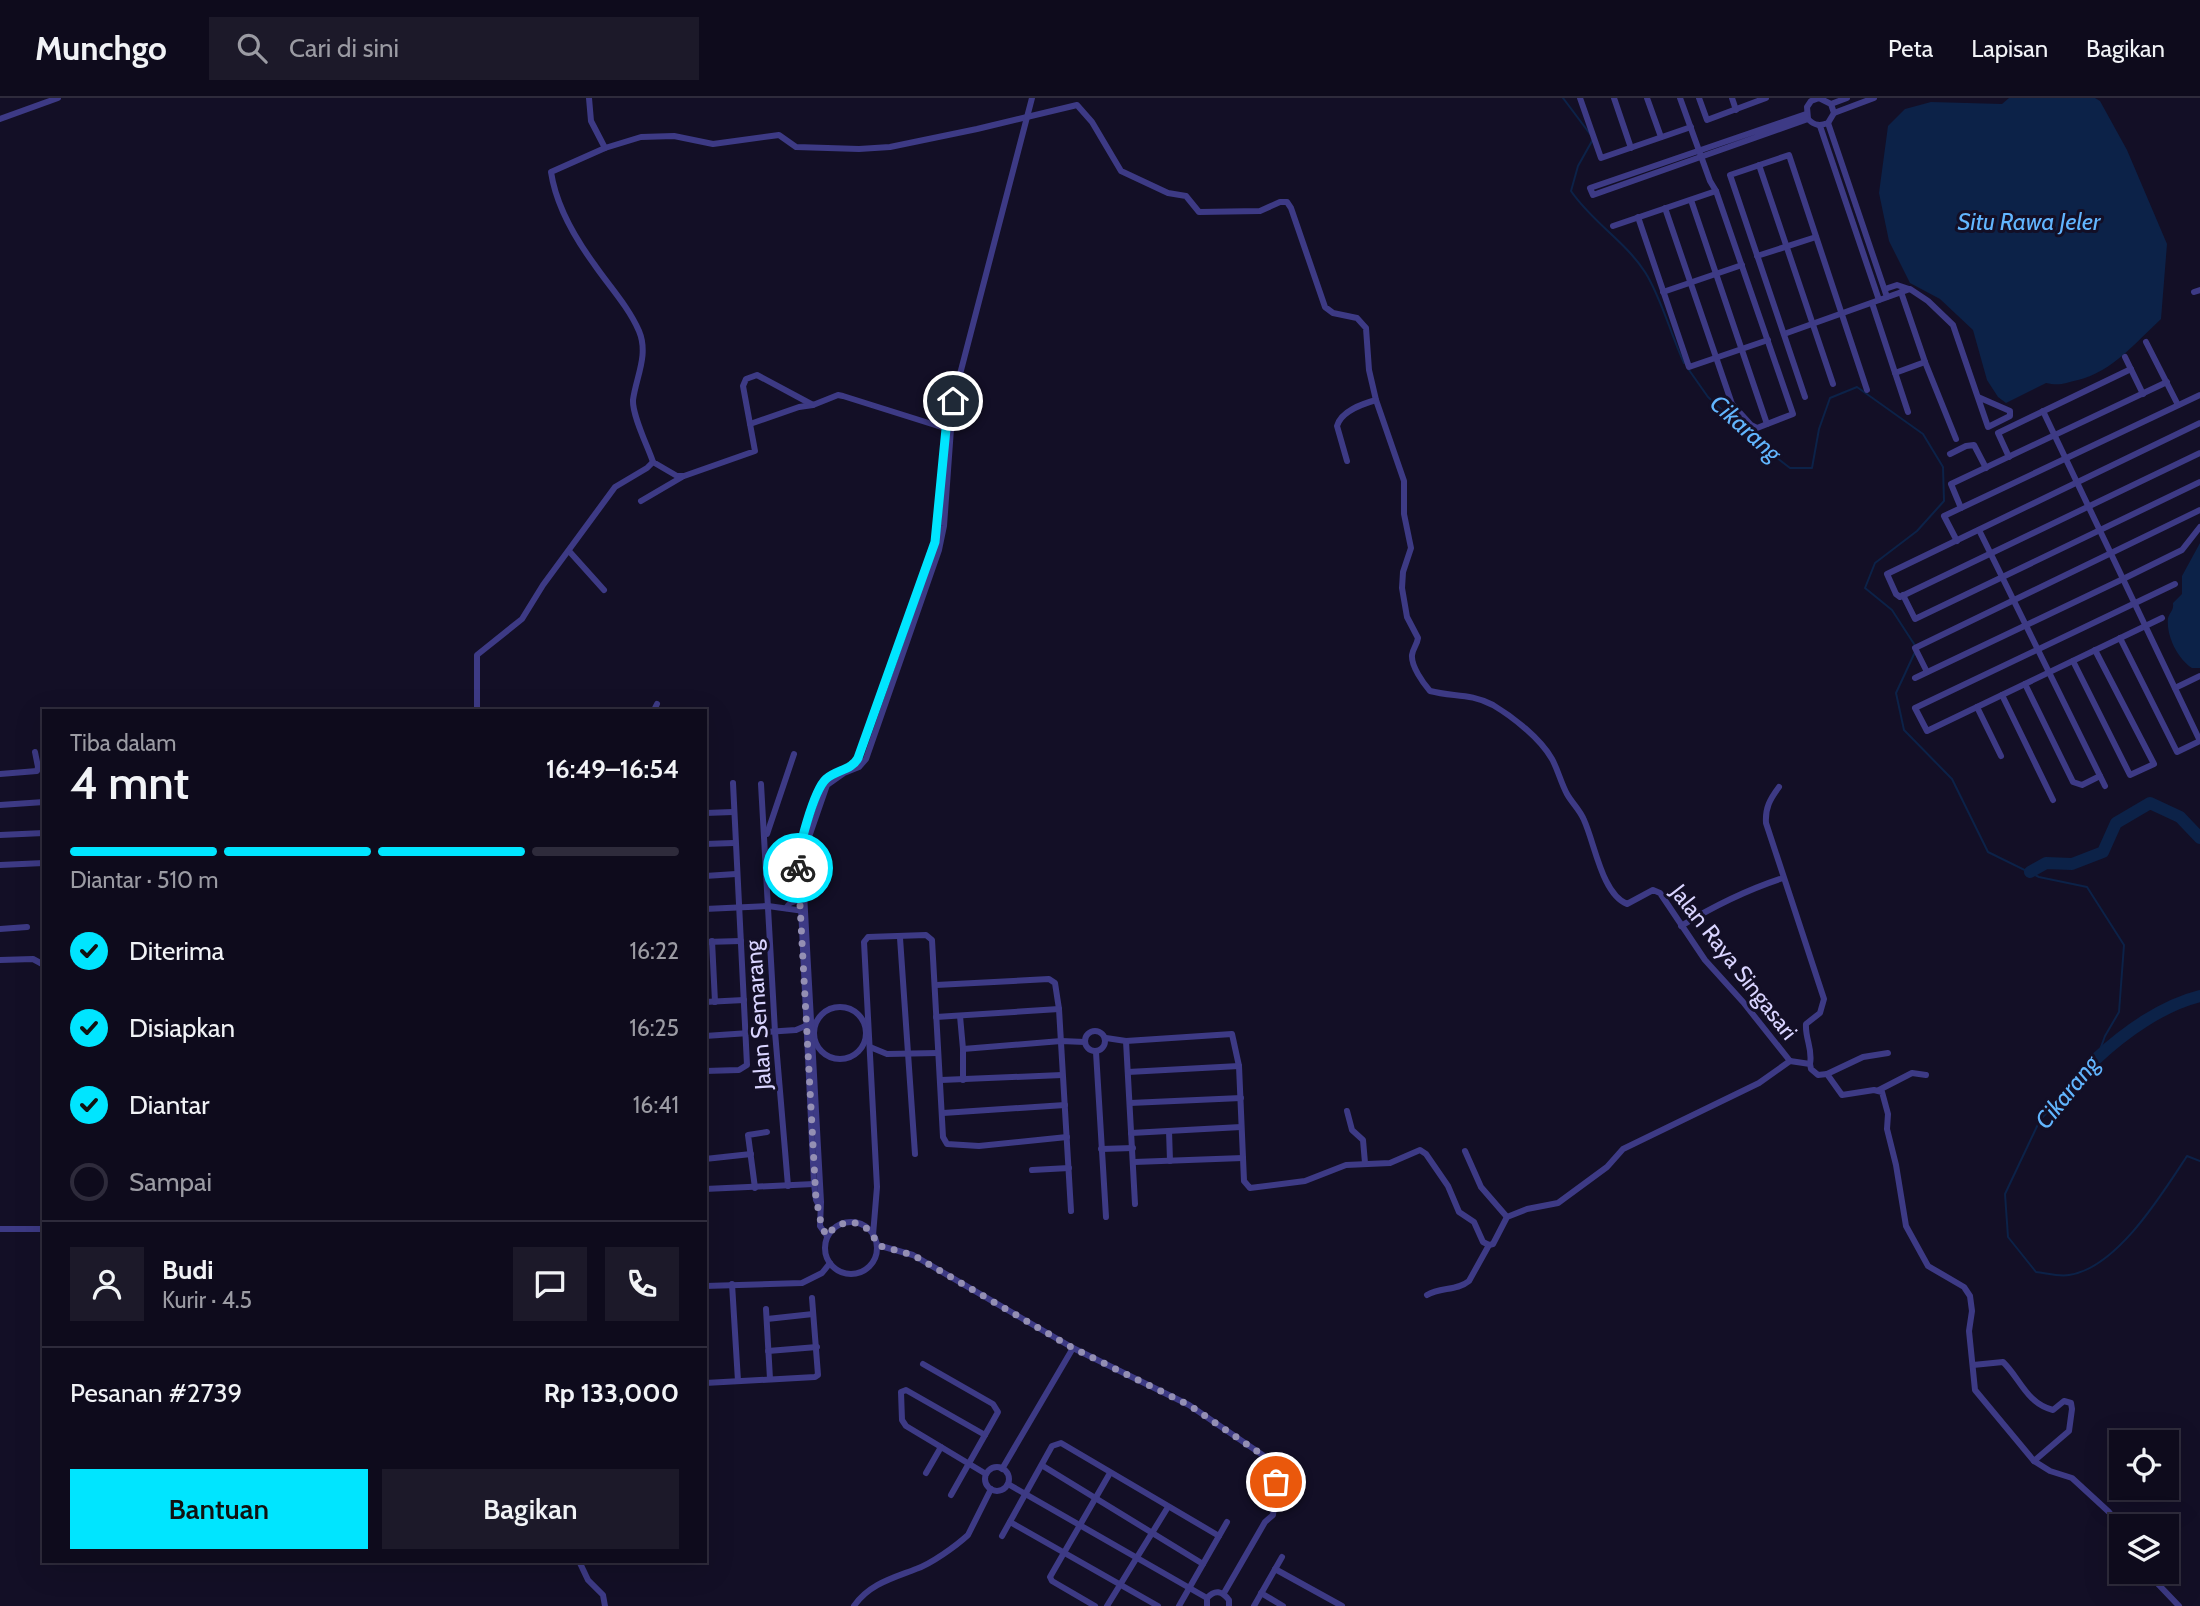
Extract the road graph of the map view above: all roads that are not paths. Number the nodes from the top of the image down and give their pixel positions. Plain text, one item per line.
1 (58, 98) edge
2 (589, 98) edge
3 (1032, 98) edge
4 (1580, 98) edge
5 (1614, 98) edge
6 (1647, 98) edge
7 (1680, 98) edge
8 (1699, 98) edge
9 (1732, 98) edge
10 (1766, 98) edge
11 (1819, 98) edge
12 (1847, 98) edge
13 (1874, 98) edge
14 (1811, 100) edge
15 (1831, 104) junction
16 (1736, 110) junction
17 (1833, 113) junction
18 (1807, 117) junction
19 (1027, 118) junction
20 (0, 119) edge
21 (1828, 123) junction
22 (1820, 126) junction
23 (1690, 127) junction
24 (1661, 138) junction
25 (605, 148) junction
26 (1631, 148) junction
27 (1700, 154) junction
28 (1759, 165) junction
29 (1716, 191) junction
30 (1592, 192) dead end
31 (1691, 200) junction
32 (1665, 208) junction
33 (1857, 208) junction
34 (1849, 211) junction
35 (1638, 217) junction
36 (1613, 226) dead end
37 (1816, 237) junction
38 (1787, 247) junction
39 (1757, 256) junction
40 (1742, 265) junction
41 (1716, 274) junction
42 (1880, 275) junction
43 (1872, 278) junction
44 (1691, 282) junction
45 (1885, 289) junction
46 (1910, 289) junction
47 (1663, 292) junction
48 (1900, 292) junction
49 (1887, 297) junction
50 (1875, 301) junction
51 (1842, 313) junction
52 (1812, 324) junction
53 (1784, 334) junction
54 (1768, 341) junction
55 (2146, 342) dead end
56 (1742, 349) junction
57 (2125, 357) dead end
58 (1716, 358) junction
59 (1925, 362) junction
60 (2131, 369) junction
61 (1895, 373) junction
62 (2166, 382) junction
63 (1832, 384) dead end
64 (1867, 390) dead end
65 (2143, 394) junction
66 (2200, 395) edge
67 (1805, 397) dead end
68 (1978, 397) junction
69 (1376, 400) junction
70 (813, 405) junction
71 (2178, 405) junction
72 (2043, 411) junction
73 (1908, 412) dead end
74 (2200, 423) edge
75 (750, 424) junction
76 (1767, 424) junction
77 (949, 430) junction
78 (2055, 435) junction
79 (1956, 439) dead end
80 (2200, 453) edge
81 (1950, 454) dead end
82 (2009, 457) junction
83 (2066, 460) junction
84 (653, 461) junction
85 (1347, 461) dead end
86 (1986, 468) junction
87 (684, 476) junction
88 (2200, 482) edge
89 (2078, 483) junction
90 (641, 501) dead end
91 (2089, 507) junction
92 (1961, 508) junction
93 (2200, 510) edge
94 (2200, 527) edge
95 (1979, 530) junction
96 (2100, 530) junction
97 (1957, 541) junction
98 (569, 551) junction
99 (2111, 553) junction
100 (1990, 554) junction
101 (2002, 577) junction
102 (2123, 579) junction
103 (2175, 584) dead end
104 (604, 590) dead end
105 (1903, 595) junction
106 (2013, 601) junction
107 (2134, 603) junction
108 (2162, 618) dead end
109 (2025, 626) junction
110 (2146, 626) junction
111 (2120, 638) junction
112 (2037, 649) junction
113 (2095, 650) junction
114 (2073, 661) junction
115 (1927, 672) junction
116 (2049, 673) junction
117 (2200, 677) edge
118 (1915, 678) dead end
119 (2025, 684) junction
120 (2175, 688) junction
121 (2002, 695) junction
122 (1977, 707) junction
123 (477, 709) edge
124 (35, 752) dead end
125 (794, 754) dead end
126 (2001, 756) dead end
127 (0, 774) edge
128 (2100, 776) junction
129 (733, 783) dead end
130 (761, 784) dead end
131 (2105, 786) dead end
132 (1779, 788) dead end
133 (2053, 800) dead end
134 (42, 802) edge
135 (0, 805) edge
136 (733, 812) junction
137 (707, 813) edge
138 (42, 833) edge
139 (0, 835) edge
140 (734, 842) junction
141 (765, 842) junction
142 (707, 844) edge
143 (42, 863) edge
144 (0, 865) edge
145 (736, 874) junction
146 (707, 876) edge
147 (1783, 878) junction
148 (802, 898) junction
149 (768, 906) junction
150 (739, 907) junction
151 (786, 908) junction
152 (707, 909) edge
153 (803, 911) junction
154 (1681, 926) junction
155 (27, 927) dead end
156 (0, 929) edge
157 (900, 937) junction
158 (741, 940) junction
159 (708, 942) edge
160 (0, 960) edge
161 (42, 964) edge
162 (709, 967) edge
163 (936, 985) junction
164 (744, 1000) junction
165 (707, 1002) edge
166 (715, 1002) junction
167 (1059, 1009) junction
168 (960, 1016) junction
169 (936, 1017) junction
170 (811, 1026) junction
171 (796, 1030) junction
172 (868, 1030) junction
173 (775, 1032) junction
174 (746, 1035) junction
175 (707, 1036) edge
176 (1105, 1038) junction
177 (811, 1040) junction
178 (1061, 1041) junction
179 (1126, 1041) junction
180 (1085, 1042) junction
181 (870, 1047) junction
182 (963, 1049) junction
183 (1096, 1052) junction
184 (938, 1053) junction
185 (1888, 1053) dead end
186 (887, 1054) junction
187 (908, 1054) junction
188 (1790, 1061) junction
189 (871, 1062) junction
190 (1810, 1064) junction
191 (1239, 1066) junction
192 (707, 1071) edge
193 (1128, 1072) junction
194 (1828, 1074) junction
195 (1062, 1075) junction
196 (1926, 1075) dead end
197 (941, 1080) junction
198 (963, 1080) junction
199 (1879, 1090) junction
200 (1241, 1098) junction
201 (1130, 1103) junction
202 (1065, 1105) junction
203 (1347, 1111) dead end
204 (943, 1113) junction
205 (1241, 1127) junction
206 (1169, 1131) junction
207 (767, 1132) dead end
208 (1132, 1133) junction
209 (1067, 1137) junction
210 (1133, 1148) junction
211 (1101, 1149) junction
212 (1465, 1151) dead end
213 (751, 1154) junction
214 (915, 1154) dead end
215 (1243, 1158) junction
216 (707, 1159) edge
217 (1170, 1161) junction
218 (1134, 1162) junction
219 (1365, 1163) junction
220 (1069, 1168) junction
221 (1032, 1170) dead end
222 (814, 1184) junction
223 (788, 1186) junction
224 (754, 1188) junction
225 (707, 1189) edge
226 (1135, 1204) dead end
227 (820, 1208) junction
228 (1071, 1211) dead end
229 (1106, 1217) dead end
230 (1507, 1217) junction
231 (0, 1229) edge
232 (42, 1229) edge
233 (873, 1234) junction
234 (827, 1236) junction
235 (877, 1245) junction
236 (1489, 1245) junction
237 (830, 1263) junction
238 (732, 1284) junction
239 (707, 1286) edge
240 (1427, 1295) dead end
241 (813, 1298) dead end
242 (766, 1309) dead end
243 (813, 1314) junction
244 (767, 1319) junction
245 (817, 1347) junction
246 (1073, 1348) junction
247 (768, 1351) junction
248 (923, 1364) dead end
249 (1973, 1365) junction
250 (771, 1379) junction
251 (738, 1381) junction
252 (707, 1383) edge
253 (985, 1435) junction
254 (942, 1447) junction
255 (2034, 1461) junction
256 (970, 1463) junction
257 (1043, 1466) junction
258 (1002, 1469) junction
259 (926, 1473) dead end
260 (986, 1474) junction
261 (1110, 1474) junction
262 (1008, 1484) junction
263 (991, 1489) junction
264 (951, 1495) dead end
265 (1025, 1495) junction
266 (1096, 1497) junction
267 (1168, 1507) junction
268 (2110, 1514) edge
269 (1010, 1521) junction
270 (1227, 1522) dead end
271 (1079, 1525) junction
272 (1151, 1531) junction
273 (1002, 1536) dead end
274 (1219, 1536) junction
275 (1063, 1551) junction
276 (1282, 1557) dead end
277 (1136, 1559) junction
278 (580, 1563) edge
279 (1203, 1564) junction
280 (1275, 1569) junction
281 (1121, 1584) junction
282 (2158, 1584) edge
283 (1190, 1588) junction
284 (1224, 1593) junction
285 (1261, 1593) junction
286 (1207, 1602) edge
287 (605, 1606) edge
288 (854, 1606) edge
289 (1095, 1606) edge
290 (1107, 1606) edge
291 (1158, 1606) edge
292 (1179, 1606) edge
293 (1228, 1606) edge
294 (1254, 1606) edge
295 (1283, 1606) edge
296 (1342, 1606) edge
297 (2179, 1606) edge

1 - 20 street
2 - 25 street
3 - 19 street
4 - 26 street
5 - 26 street
6 - 24 street
7 - 23 street
8 - 16 street
9 - 16 street
10 - 16 street
11 - 14 street
11 - 15 street
12 - 15 street
13 - 17 street
14 - 18 street
15 - 17 street
17 - 21 street
18 - 22 street
18 - 27 street
19 - 25 street
19 - 69 street, Jalan Raya Singasari
19 - 77 street
21 - 22 street
21 - 33 street
22 - 34 street
23 - 24 street
23 - 27 street
24 - 26 street
25 - 84 street
27 - 29 street
27 - 30 street
28 - 37 street
28 - 38 street
28 - 39 street
29 - 31 street
29 - 40 street
31 - 32 street
31 - 41 street
32 - 35 street
32 - 44 street
33 - 34 street
33 - 42 street
34 - 43 street
35 - 36 street
35 - 47 street
37 - 38 street
37 - 51 street
38 - 39 street
38 - 52 street
39 - 53 street
40 - 41 street
40 - 54 street
41 - 44 street
41 - 56 street
42 - 43 street
42 - 45 street
43 - 50 street
44 - 47 street
44 - 58 street
45 - 46 street
45 - 49 street
46 - 48 street
46 - 68 street
47 - 58 street
48 - 49 street
48 - 59 street
49 - 50 street
50 - 51 street
50 - 61 street
51 - 52 street
51 - 64 street
52 - 53 street
52 - 63 street
53 - 67 street
54 - 56 street
54 - 76 street
55 - 62 street
56 - 58 street
56 - 76 street
57 - 60 street
58 - 76 street
59 - 61 street
59 - 79 street
60 - 65 street
60 - 72 street
61 - 73 street
62 - 65 street
62 - 71 street
65 - 78 street
66 - 71 street
68 - 68 street
69 - 85 street
69 - 154 street, Jalan Raya Singasari
70 - 75 street
70 - 75 street
70 - 77 street
71 - 83 street
72 - 78 street
72 - 82 street
74 - 89 street
75 - 87 street
77 - 148 street
78 - 82 street
78 - 83 street
80 - 91 street
81 - 86 street
82 - 86 street
83 - 89 street
83 - 92 street
84 - 87 street
84 - 98 street
86 - 92 street
87 - 90 street
88 - 96 street
89 - 91 street
89 - 95 street
91 - 96 street
91 - 100 street
92 - 97 street
93 - 99 street
94 - 102 street
95 - 97 street
95 - 100 street
96 - 99 street
96 - 101 street
97 - 105 street
98 - 104 street
98 - 123 street
99 - 102 street
99 - 106 street
100 - 101 street
100 - 105 street
101 - 105 street
101 - 106 street
102 - 107 street
102 - 109 street
103 - 107 street
106 - 109 street
106 - 115 street
107 - 110 street
107 - 112 street
108 - 110 street
109 - 112 street
109 - 115 street
110 - 111 street
110 - 120 street
111 - 113 street
111 - 120 street
112 - 116 street
112 - 122 street
113 - 114 street
113 - 114 street
114 - 116 street
115 - 118 street
116 - 119 street
116 - 128 street
117 - 120 street
119 - 121 street
119 - 128 street
121 - 122 street
121 - 133 street
122 - 126 street
124 - 127 street
125 - 141 street, Jalan Semarang
128 - 131 street
129 - 136 street
130 - 141 street, Jalan Semarang
132 - 147 street
134 - 135 street
136 - 137 street
136 - 140 street
138 - 139 street
140 - 142 street
140 - 145 street
141 - 149 street, Jalan Semarang
143 - 144 street
145 - 146 street
145 - 150 street
147 - 154 street
147 - 190 street
148 - 151 street
148 - 153 street
149 - 150 street
149 - 151 street
149 - 173 street, Jalan Semarang
150 - 152 street
150 - 158 street
151 - 153 street
153 - 170 street
154 - 188 street, Jalan Raya Singasari
155 - 156 street
157 - 163 street
157 - 172 street
157 - 187 street
158 - 159 street
158 - 164 street
159 - 162 street
160 - 161 street
162 - 166 street
163 - 167 street
163 - 169 street
164 - 166 street
164 - 174 street
165 - 166 street
167 - 168 street
167 - 178 street
168 - 169 street
168 - 182 street
169 - 184 street
170 - 171 street
170 - 172 street
170 - 172 street
170 - 177 street
171 - 173 street
171 - 177 street
172 - 181 street
173 - 174 street
173 - 223 street, Jalan Semarang
174 - 175 street
174 - 192 street
176 - 179 street
176 - 180 street
176 - 183 street
177 - 222 street
177 - 227 street
178 - 180 street
178 - 182 street
178 - 195 street
179 - 191 street
179 - 193 street
180 - 183 street
181 - 186 street
181 - 189 street
182 - 198 street
183 - 211 street
184 - 187 street
184 - 197 street
185 - 194 street
186 - 187 street
186 - 189 street
187 - 214 street
188 - 190 street, Jalan Raya Singasari
188 - 230 street
189 - 233 street
190 - 194 street, Jalan Raya Singasari
191 - 193 street
191 - 200 street
193 - 201 street
194 - 199 street, Jalan Raya Singasari
195 - 198 street
195 - 202 street
196 - 199 street
197 - 198 street
197 - 204 street
199 - 249 street
200 - 201 street
200 - 205 street
201 - 208 street
202 - 204 street
202 - 209 street
203 - 219 street
204 - 209 street
205 - 206 street
205 - 215 street
206 - 208 street
206 - 217 street
207 - 213 street
208 - 210 street
209 - 220 street
210 - 211 street
210 - 218 street
211 - 229 street
212 - 230 street
213 - 216 street
213 - 224 street
215 - 217 street
215 - 219 street
217 - 218 street
218 - 226 street
219 - 236 street
220 - 221 street
220 - 228 street
222 - 223 street
222 - 227 street
223 - 224 street
224 - 225 street
227 - 234 street
230 - 236 street
231 - 232 street
233 - 234 street
233 - 235 street
234 - 237 street
235 - 237 street
235 - 246 street
236 - 240 street
237 - 238 street
238 - 239 street
238 - 251 street
241 - 243 street
242 - 244 street
243 - 244 street
243 - 245 street
244 - 247 street
245 - 247 street
245 - 250 street
246 - 258 street
246 - 284 street
247 - 250 street
248 - 253 street
249 - 255 street
249 - 255 street
250 - 251 street
251 - 252 street
253 - 254 street
253 - 256 street
254 - 256 street
254 - 259 street
255 - 268 street
256 - 260 street
256 - 264 street
257 - 261 street
257 - 265 street
257 - 266 street
258 - 260 street
258 - 262 street
260 - 263 street
261 - 266 street
261 - 267 street
262 - 263 street
262 - 265 street
263 - 288 street
265 - 269 street
265 - 271 street
266 - 271 street
266 - 272 street
267 - 272 street
267 - 274 street
269 - 273 street
269 - 275 street
270 - 274 street
271 - 275 street
271 - 277 street
272 - 277 street
272 - 279 street
274 - 279 street
275 - 281 street
275 - 289 street
276 - 280 street
277 - 281 street
277 - 283 street
278 - 287 street
279 - 283 street
280 - 285 street
280 - 296 street
281 - 290 street
281 - 291 street
282 - 297 street
283 - 286 street
283 - 292 street
284 - 286 street
284 - 293 street
285 - 294 street
285 - 295 street

